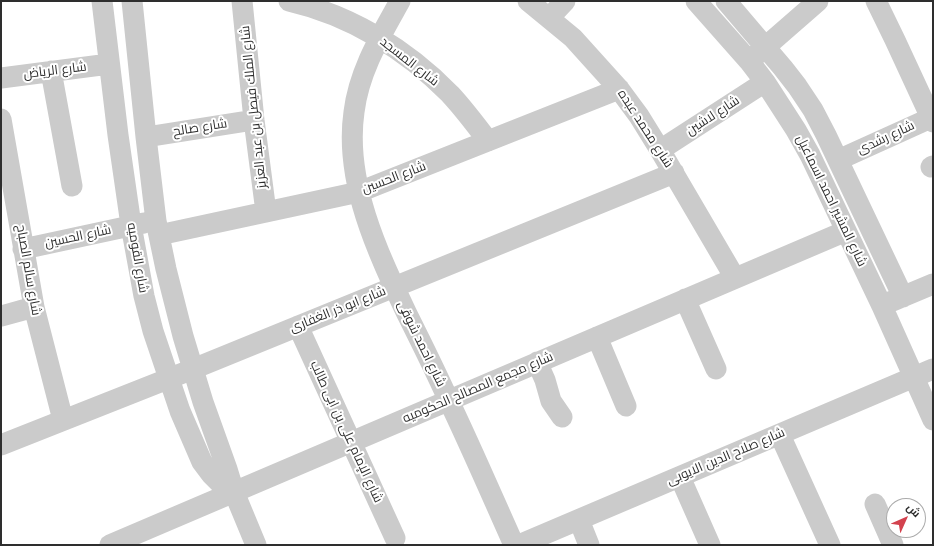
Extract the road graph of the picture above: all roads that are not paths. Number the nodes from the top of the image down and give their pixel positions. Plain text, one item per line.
1 (102, 1) edge
2 (132, 1) edge
3 (242, 1) edge
4 (289, 1) edge
5 (400, 1) edge
6 (528, 1) edge
7 (565, 1) edge
8 (696, 1) edge
9 (818, 1) edge
10 (878, 2) edge
11 (737, 5) edge
12 (549, 18) junction
13 (379, 38) junction
14 (766, 47) junction
15 (749, 61) junction
16 (109, 64) junction
17 (51, 71) junction
18 (1, 78) edge
19 (765, 82) junction
20 (619, 88) junction
21 (1, 119) edge
22 (932, 119) edge
23 (254, 120) junction
24 (146, 137) junction
25 (488, 141) junction
26 (660, 150) junction
27 (841, 166) junction
28 (674, 173) junction
29 (823, 181) junction
30 (72, 186) dead end
31 (359, 192) junction
32 (8, 193) edge
33 (266, 212) junction
34 (131, 225) junction
35 (158, 228) junction
36 (846, 231) junction
37 (24, 249) junction
38 (735, 278) junction
39 (933, 284) edge
40 (394, 287) junction
41 (903, 297) junction
42 (685, 299) junction
43 (882, 306) junction
44 (34, 307) junction
45 (1, 316) edge
46 (298, 326) junction
47 (597, 337) junction
48 (538, 362) junction
49 (193, 369) junction
50 (716, 369) dead end
51 (933, 369) edge
52 (169, 378) junction
53 (914, 378) junction
54 (449, 400) junction
55 (626, 406) dead end
56 (562, 417) dead end
57 (63, 420) junction
58 (933, 420) edge
59 (780, 434) junction
60 (351, 442) junction
61 (1, 445) edge
62 (680, 477) junction
63 (234, 492) junction
64 (875, 504) dead end
65 (579, 520) junction
66 (148, 538) edge
67 (395, 538) dead end
68 (110, 545) edge
69 (256, 545) edge
70 (514, 545) edge
71 (519, 545) edge
72 (589, 545) edge
73 (710, 545) edge
74 (830, 545) edge
75 (893, 545) edge

1 - 16 street, شارع القوميه
2 - 24 street, شارع القوميه
3 - 23 street, شارع الملك فيصل بن عبد العزيز
4 - 13 street, شارع المسجد
5 - 13 street, شارع احمد شوقى
6 - 12 street, شارع محمد عبده
7 - 12 street
8 - 15 street, شارع المشير احمد اسماعيل
9 - 14 street
10 - 22 street
11 - 14 street, شارع المشير احمد اسماعيل
12 - 20 street, شارع محمد عبده
13 - 25 street, شارع المسجد
13 - 31 street, شارع احمد شوقى
14 - 15 street
14 - 27 street, شارع المشير احمد اسماعيل
15 - 19 street, شارع المشير احمد اسماعيل
16 - 17 street, شارع الرياض
16 - 34 street, شارع القوميه
17 - 18 street, شارع الرياض
17 - 30 street
19 - 26 street, شارع لاشين
19 - 29 street, شارع المشير احمد اسماعيل
20 - 25 street, شارع الحسين
20 - 26 street, شارع محمد عبده
21 - 32 street, شارع سالم الصباح
22 - 27 street, شارع رشدى
23 - 24 street, شارع صالح
23 - 33 street, شارع الملك فيصل بن عبد العزيز
24 - 35 street, شارع القوميه
25 - 31 street, شارع الحسين
26 - 28 street, شارع محمد عبده
27 - 29 street, شارع رشدى
27 - 41 street, شارع المشير احمد اسماعيل
28 - 38 street, شارع محمد عبده
28 - 40 street, شارع ابو ذر الغفارى
29 - 36 street, شارع المشير احمد اسماعيل
31 - 33 street, شارع الحسين
31 - 40 street, شارع احمد شوقى
32 - 37 street, شارع سالم الصباح
33 - 35 street, شارع الحسين
34 - 35 street, شارع الحسين
34 - 37 street, شارع الحسين
34 - 52 street, شارع القوميه
35 - 49 street, شارع القوميه
36 - 38 street, شارع مجمع المصالح الحكوميه
36 - 43 street, شارع المشير احمد اسماعيل
37 - 44 street, شارع سالم الصباح
38 - 42 street, شارع مجمع المصالح الحكوميه
39 - 41 street
40 - 46 street, شارع ابو ذر الغفارى
40 - 54 street, شارع احمد شوقى
41 - 43 street
42 - 47 street, شارع مجمع المصالح الحكوميه
42 - 50 street
43 - 53 street, شارع المشير احمد اسماعيل
44 - 45 street
44 - 57 street, شارع سالم الصباح
46 - 49 street, شارع ابو ذر الغفارى
46 - 60 street, شارع الإمام على بن ابى طالب
47 - 48 street, شارع مجمع المصالح الحكوميه
47 - 55 street
48 - 54 street, شارع مجمع المصالح الحكوميه
48 - 56 street
49 - 52 street, شارع ابو ذر الغفارى
49 - 63 street, شارع القوميه
51 - 53 street, شارع صلاح الدين الايوبى
52 - 57 street, شارع ابو ذر الغفارى
52 - 63 street, شارع القوميه
53 - 58 street, شارع المشير احمد اسماعيل
53 - 59 street, شارع صلاح الدين الايوبى
54 - 60 street, شارع مجمع المصالح الحكوميه
54 - 70 street, شارع احمد شوقى
57 - 61 street, شارع ابو ذر الغفارى
59 - 62 street, شارع صلاح الدين الايوبى
59 - 74 street
60 - 63 street, شارع مجمع المصالح الحكوميه
60 - 67 street, شارع الإمام على بن ابى طالب
62 - 65 street, شارع صلاح الدين الايوبى
62 - 73 street
63 - 66 street, شارع مجمع المصالح الحكوميه
63 - 69 street, شارع القوميه
64 - 75 street
65 - 71 street, شارع صلاح الدين الايوبى
65 - 72 street
66 - 68 street, شارع مجمع المصالح الحكوميه

